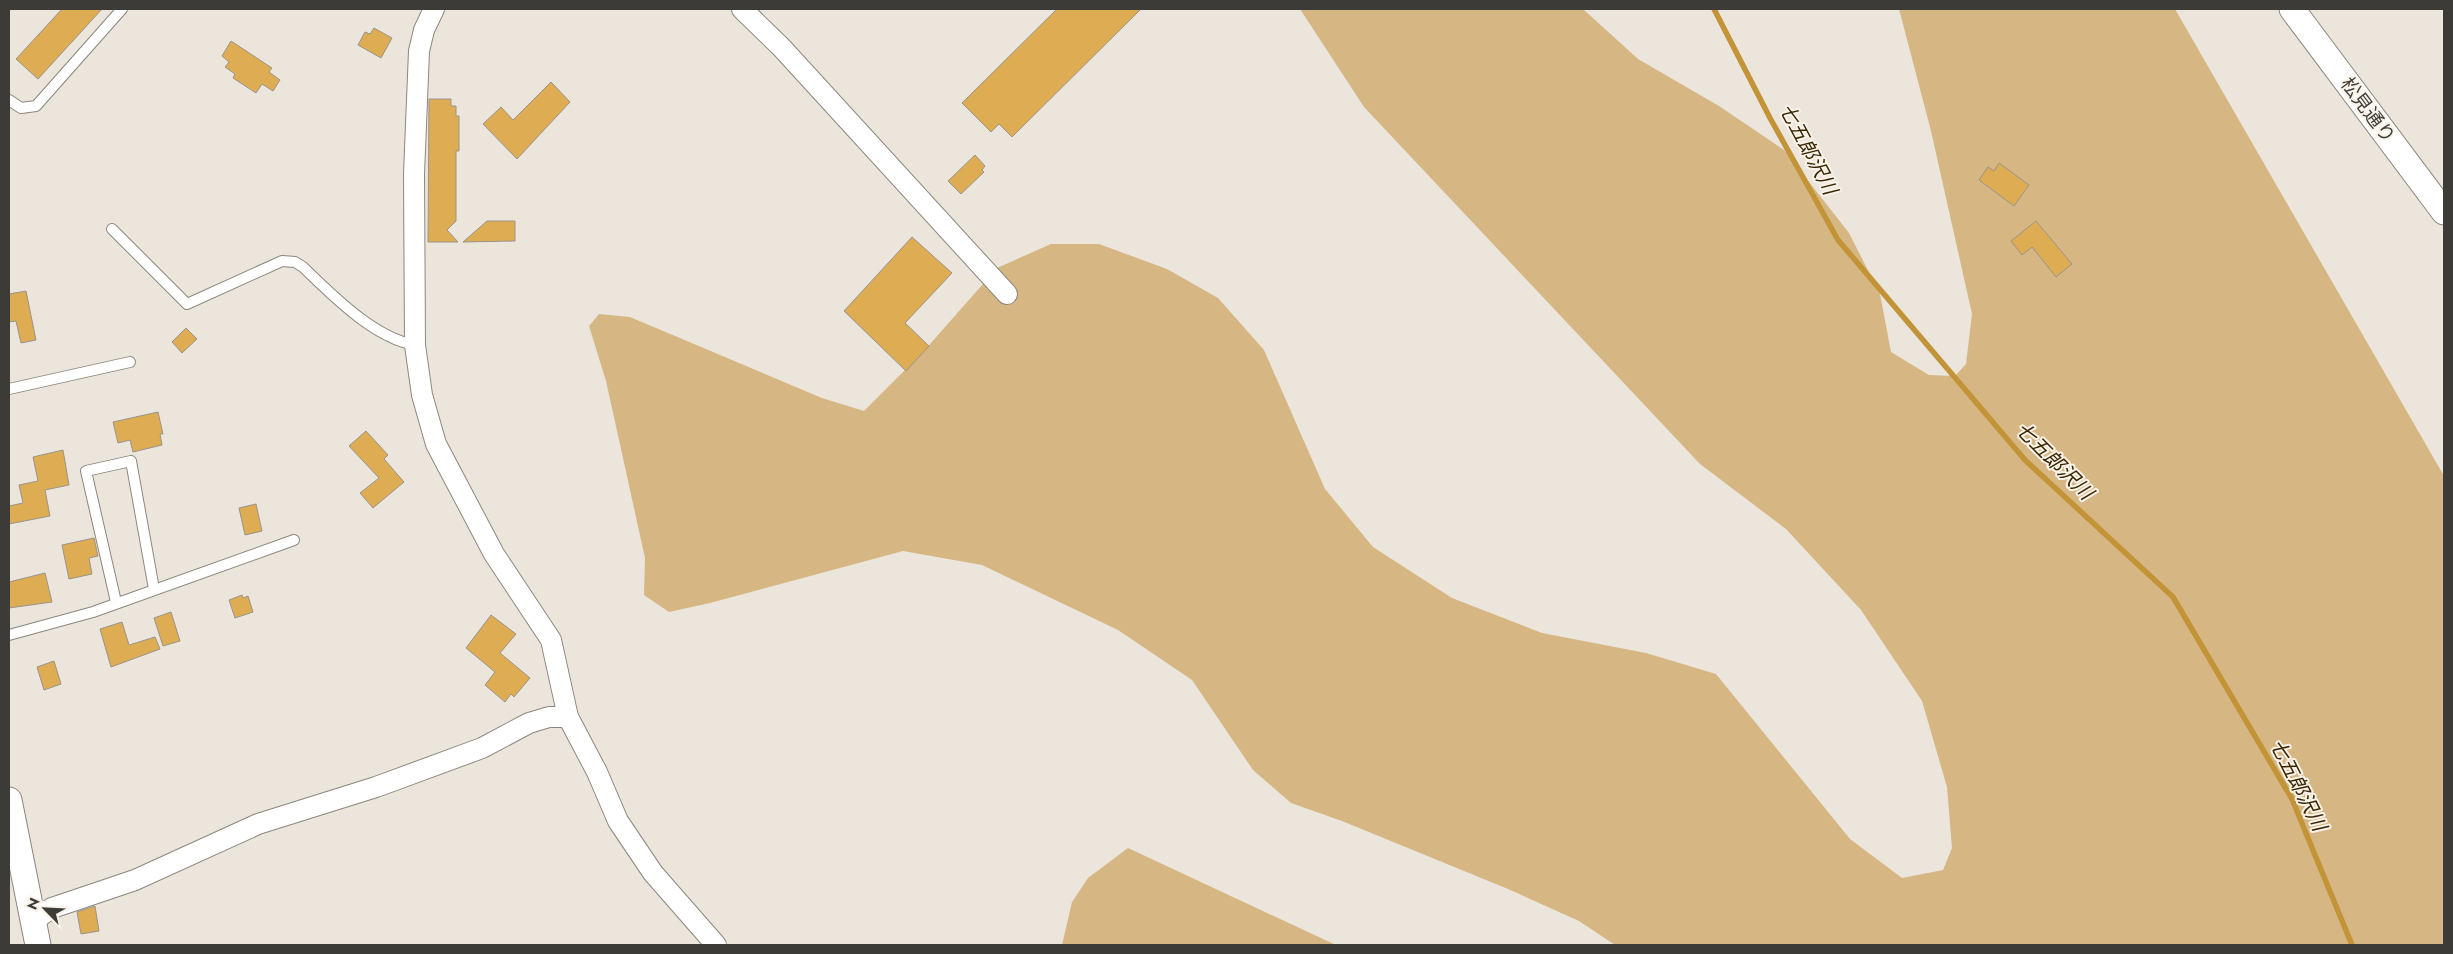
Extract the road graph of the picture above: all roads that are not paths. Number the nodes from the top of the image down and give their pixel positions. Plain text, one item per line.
1 (122, 9) edge
2 (434, 9) edge
3 (742, 9) edge
4 (2292, 9) edge
5 (9, 100) edge
6 (2444, 212) edge
7 (112, 229) dead end
8 (1007, 294) dead end
9 (415, 345) junction
10 (130, 362) dead end
11 (9, 389) edge
12 (294, 540) dead end
13 (154, 589) junction
14 (116, 602) junction
15 (9, 634) edge
16 (568, 717) junction
17 (9, 800) edge
18 (15, 861) edge
19 (33, 921) junction
20 (38, 945) edge
21 (716, 945) edge

1 - 5 lane
2 - 9 street
3 - 8 street
4 - 6 street, 松見通り
7 - 9 lane
9 - 16 street
10 - 11 lane
12 - 13 lane
13 - 14 lane
13 - 14 lane
14 - 15 lane
16 - 19 street
16 - 21 street
17 - 18 street
18 - 19 street
19 - 20 street

